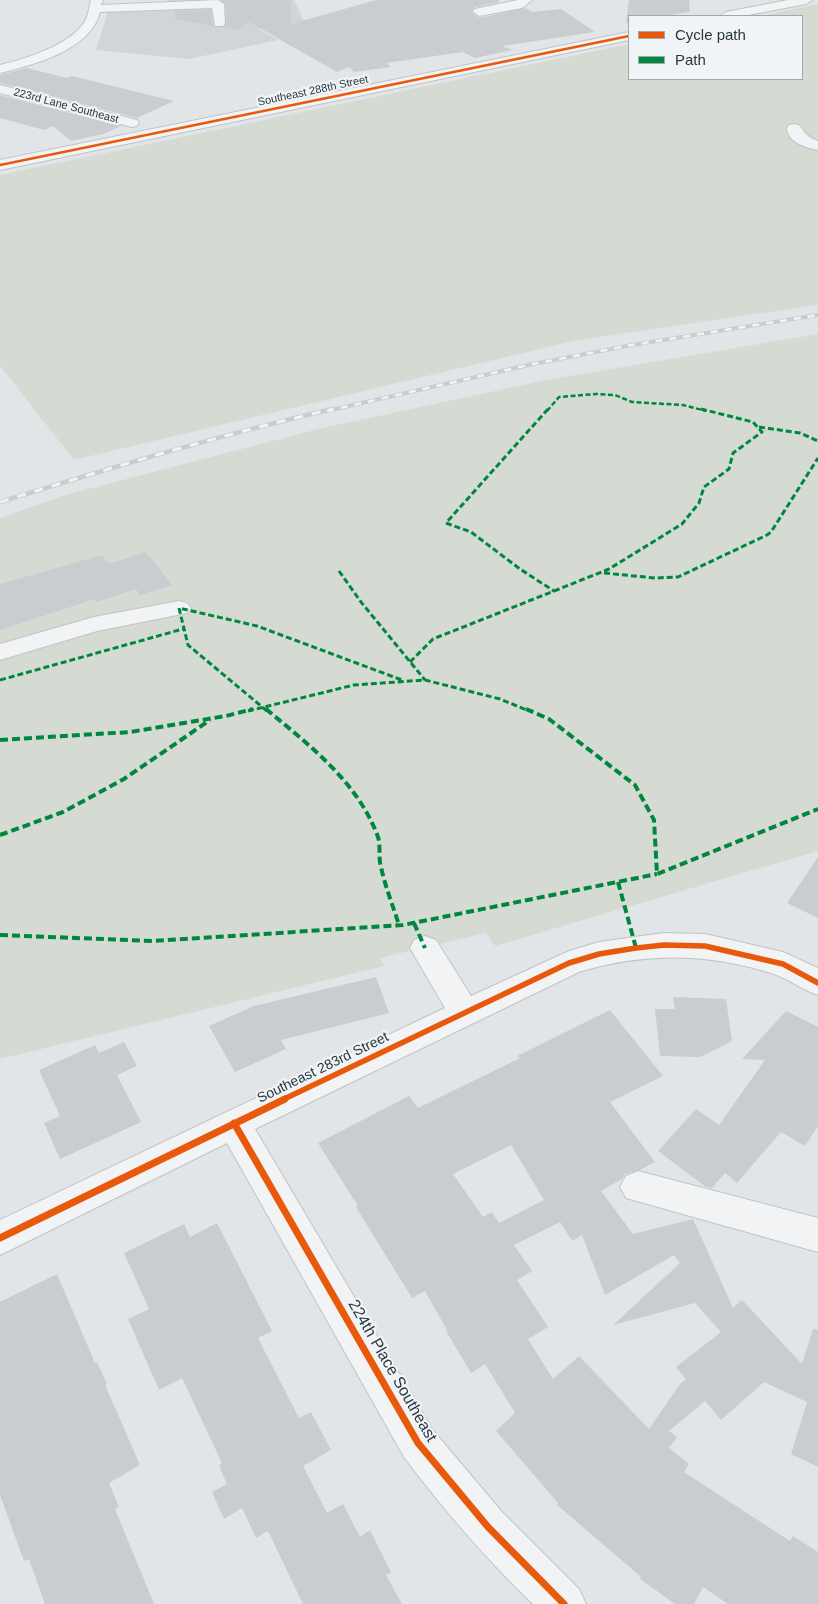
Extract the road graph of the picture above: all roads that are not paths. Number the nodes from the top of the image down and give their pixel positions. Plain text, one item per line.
1 (526, 0) edge
2 (806, 0) edge
3 (96, 4) edge
4 (479, 12) dead end
5 (731, 15) edge
6 (219, 23) dead end
7 (628, 36) edge
8 (0, 69) edge
9 (0, 89) edge
10 (132, 123) dead end
11 (794, 128) dead end
12 (818, 146) edge
13 (0, 165) edge
14 (179, 608) dead end
15 (0, 652) edge
16 (425, 948) dead end
17 (818, 983) edge
18 (465, 1013) junction
19 (234, 1123) junction
20 (638, 1187) dead end
21 (818, 1235) edge
22 (0, 1238) edge
23 (564, 1604) edge

1 - 4 street
2 - 5 street
3 - 6 street
3 - 8 street
7 - 13 street, Southeast 288th Street
9 - 10 street, 223rd Lane Southeast
11 - 12 street
14 - 15 street
16 - 18 street
17 - 18 street, Southeast 283rd Street
18 - 19 street, Southeast 283rd Street
19 - 22 street, Southeast 283rd Street
19 - 23 street, 224th Place Southeast
20 - 21 street

